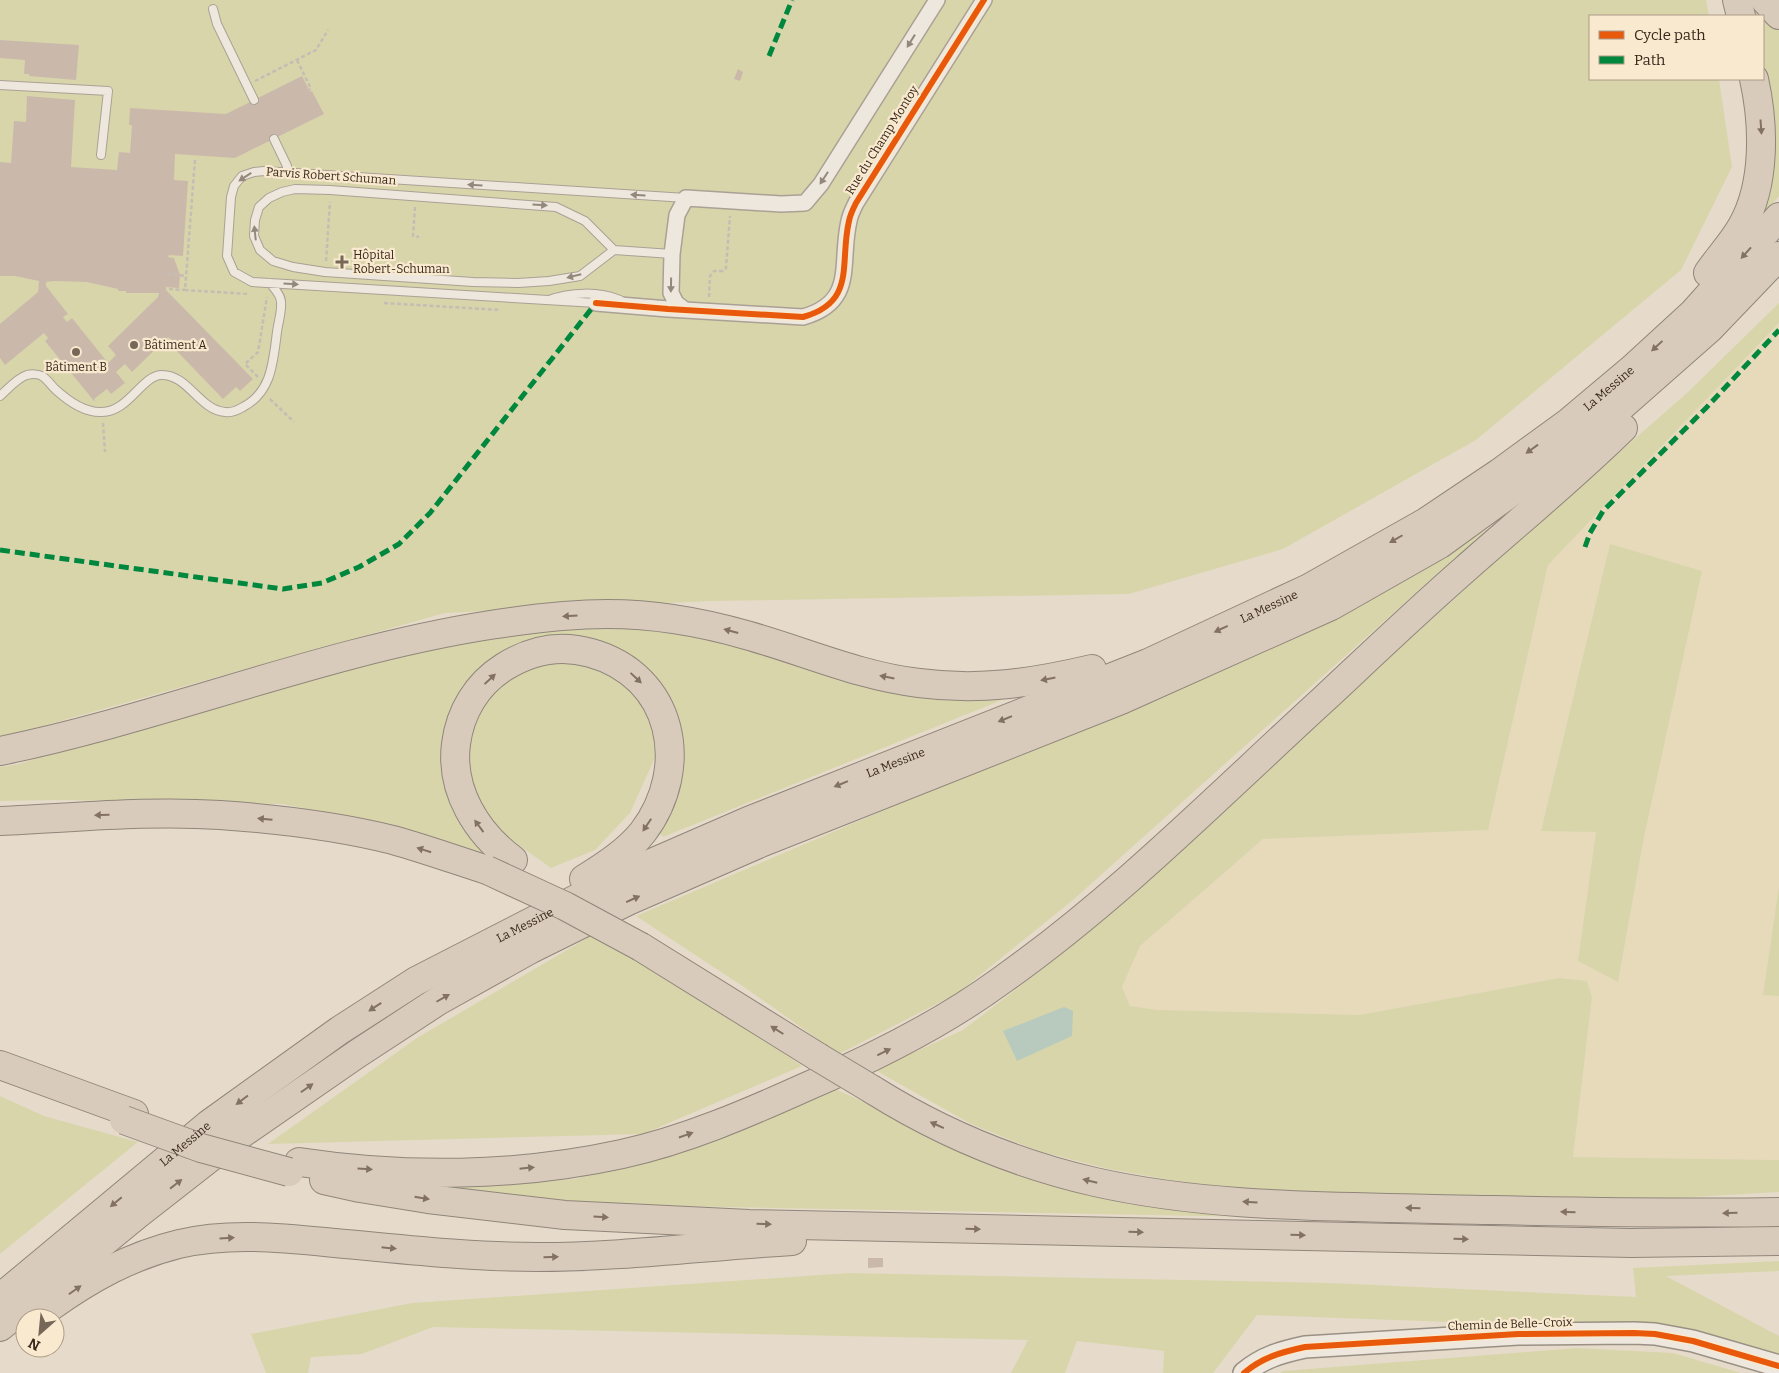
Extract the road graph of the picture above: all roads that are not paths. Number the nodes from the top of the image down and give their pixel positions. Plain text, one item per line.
1 (938, 0) edge
2 (984, 0) edge
3 (1738, 0) edge
4 (1765, 0) edge
5 (213, 9) dead end
6 (1741, 15) edge
7 (1779, 15) edge
8 (1754, 80) edge
9 (0, 85) edge
10 (254, 100) dead end
11 (274, 139) dead end
12 (101, 155) dead end
13 (287, 172) junction
14 (686, 198) junction
15 (1779, 217) edge
16 (614, 250) junction
17 (672, 254) junction
18 (1779, 256) edge
19 (270, 283) junction
20 (1743, 294) junction
21 (547, 301) junction
22 (596, 303) joint
23 (632, 306) junction
24 (685, 310) junction
25 (1693, 313) junction
26 (0, 396) edge
27 (1148, 662) junction
28 (0, 750) edge
29 (0, 820) edge
30 (647, 944) junction
31 (416, 981) junction
32 (0, 1065) edge
33 (294, 1167) junction
34 (1779, 1212) edge
35 (925, 1228) junction
36 (1779, 1241) edge
37 (0, 1298) edge
38 (49, 1308) edge
39 (0, 1327) edge
40 (15, 1332) edge
41 (0, 1342) edge
42 (1779, 1366) edge
43 (1244, 1373) edge

1 -> 14 street
2 - 24 street, Rue du Champ Montoy
3 - 6 highway
4 - 7 highway
5 - 10 lane
8 -> 25 highway
9 - 12 lane
11 - 13 lane
14 -> 13 lane, Parvis Robert Schuman
13 -> 19 lane, Parvis Robert Schuman
14 - 17 street
15 -> 25 highway, La Messine
16 -> 16 lane, Parvis Robert Schuman
16 - 17 lane
17 -> 24 street
18 - 20 highway, La Messine
19 -> 21 lane, Parvis Robert Schuman
19 - 26 lane
33 -> 20 highway
39 -> 20 highway, La Messine
21 - 22 lane, Parvis Robert Schuman
21 - 23 lane, Parvis Robert Schuman
22 - 23 street, Rue du Champ Montoy
23 - 24 street, Rue du Champ Montoy
25 -> 27 highway, La Messine
27 -> 28 highway
27 -> 31 highway, La Messine
30 -> 29 highway, bridge
30 -> 31 highway
34 -> 30 highway, bridge
31 -> 37 highway, La Messine
32 - 33 highway, bridge
33 -> 35 highway
35 -> 36 highway
38 -> 35 highway
40 - 41 highway
42 - 43 street, Chemin de Belle-Croix

